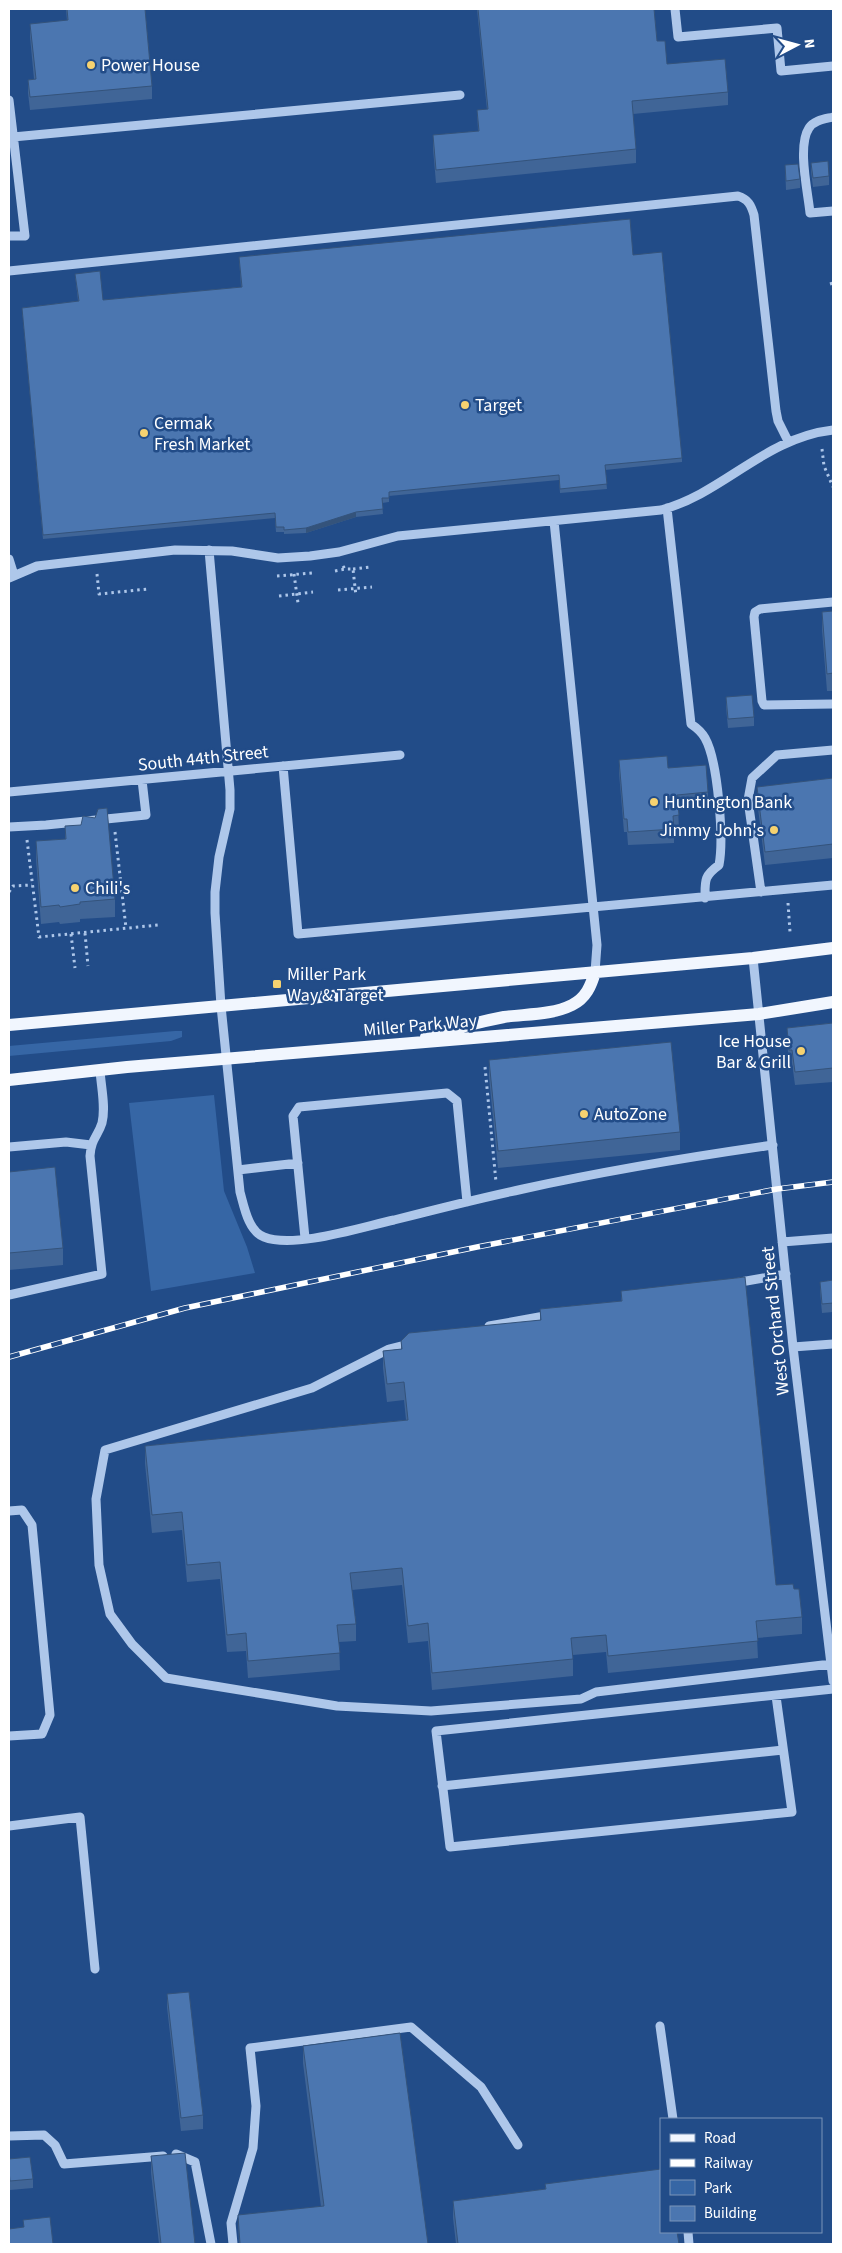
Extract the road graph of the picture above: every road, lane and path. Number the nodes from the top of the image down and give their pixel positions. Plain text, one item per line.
1 (675, 9) edge
2 (833, 66) edge
3 (460, 95) dead end
4 (9, 100) edge
5 (833, 117) edge
6 (13, 137) junction
7 (833, 211) edge
8 (9, 236) edge
9 (9, 271) edge
10 (833, 430) edge
11 (788, 441) junction
12 (822, 450) dead end
13 (833, 487) edge
14 (667, 508) junction
15 (554, 521) junction
16 (209, 550) junction
17 (9, 558) edge
18 (95, 559) junction
19 (370, 567) dead end
20 (353, 569) junction
21 (335, 571) dead end
22 (294, 573) junction
23 (312, 573) dead end
24 (277, 576) dead end
25 (11, 577) edge
26 (372, 587) dead end
27 (148, 589) dead end
28 (356, 589) junction
29 (338, 590) dead end
30 (313, 592) dead end
31 (297, 594) junction
32 (279, 596) dead end
33 (356, 596) dead end
34 (833, 602) edge
35 (298, 603) dead end
36 (833, 704) edge
37 (833, 750) edge
38 (400, 755) dead end
39 (283, 766) junction
40 (229, 771) junction
41 (142, 780) junction
42 (9, 792) edge
43 (114, 818) junction
44 (9, 827) edge
45 (25, 827) junction
46 (32, 885) junction
47 (833, 885) edge
48 (786, 890) junction
49 (9, 892) edge
50 (761, 892) junction
51 (705, 898) junction
52 (593, 908) junction
53 (158, 925) dead end
54 (126, 928) junction
55 (790, 932) dead end
56 (86, 933) junction
57 (71, 934) junction
58 (833, 948) edge
59 (753, 958) junction
60 (88, 966) dead end
61 (75, 968) dead end
62 (596, 972) junction
63 (829, 1001) edge
64 (221, 1006) junction
65 (759, 1014) junction
66 (9, 1025) edge
67 (397, 1045) junction
68 (227, 1059) junction
69 (485, 1067) dead end
70 (100, 1070) junction
71 (9, 1080) edge
72 (91, 1145) junction
73 (773, 1145) junction
74 (9, 1147) edge
75 (298, 1163) junction
76 (238, 1170) junction
77 (498, 1195) junction
78 (468, 1202) junction
79 (305, 1238) junction
80 (832, 1238) edge
81 (782, 1242) junction
82 (833, 1247) edge
83 (786, 1274) junction
84 (729, 1284) edge
85 (9, 1295) edge
86 (559, 1313) edge
87 (481, 1328) edge
88 (426, 1340) edge
89 (833, 1344) edge
90 (793, 1347) junction
91 (9, 1511) edge
92 (831, 1664) junction
93 (833, 1679) edge
94 (833, 1689) edge
95 (776, 1696) junction
96 (9, 1736) edge
97 (784, 1750) junction
98 (442, 1786) junction
99 (9, 1826) edge
100 (95, 1970) dead end
101 (660, 2026) dead end
102 (674, 2118) edge
103 (9, 2136) edge
104 (518, 2145) dead end
105 (211, 2244) edge
106 (233, 2244) edge

1 - 2 street
3 - 6 street
4 - 6 street
5 - 7 street
6 - 8 street
9 - 11 street
10 - 11 street
11 - 14 street
12 - 13 path
14 - 15 street
14 - 51 street
15 - 16 street
15 - 52 street
16 - 18 street
16 - 40 street
17 - 25 street
18 - 25 street
18 - 27 path
19 - 20 path
20 - 21 path
20 - 28 path
22 - 23 path
22 - 24 path
22 - 31 path
26 - 28 path
28 - 29 path
28 - 33 path
30 - 31 path
31 - 32 path
31 - 35 path
34 - 36 street
37 - 50 street
38 - 39 street, South 44th Street
39 - 40 street, South 44th Street
39 - 52 street
40 - 41 street, South 44th Street
40 - 64 street
41 - 42 street, South 44th Street
41 - 43 street
43 - 45 street
43 - 54 path
44 - 45 street
45 - 46 path
46 - 49 path
46 - 57 path
47 - 48 street
48 - 50 street
48 - 55 path
50 - 51 street
51 - 52 street
52 - 62 street
53 - 54 path
54 - 56 path
56 - 57 path
56 - 60 path
57 - 61 path
58 - 59 main road, Miller Park Way
59 - 62 main road, Miller Park Way
59 - 65 street, West Orchard Street
62 - 64 main road, Miller Park Way
62 - 67 main road
63 - 65 main road, Miller Park Way
64 - 66 main road, Miller Park Way
64 - 68 street
65 - 67 main road, Miller Park Way
65 - 73 street, West Orchard Street
67 - 68 main road, Miller Park Way
68 - 70 main road, Miller Park Way
68 - 76 street
69 - 77 path
70 - 71 main road, Miller Park Way
70 - 72 street
72 - 74 street
72 - 85 street
73 - 77 street
73 - 81 street, West Orchard Street
75 - 76 street
75 - 78 street
75 - 79 street
76 - 79 street
77 - 78 street
78 - 79 street
80 - 81 street
80 - 82 street
81 - 83 street, West Orchard Street
83 - 84 street
83 - 90 street, West Orchard Street
86 - 87 street
88 - 92 street
89 - 90 street
90 - 92 street, West Orchard Street
91 - 96 street
92 - 93 street, West Orchard Street
94 - 95 street
95 - 97 street
95 - 98 street
97 - 98 street
97 - 98 street
99 - 100 street
101 - 102 street
103 - 105 street
104 - 106 street

